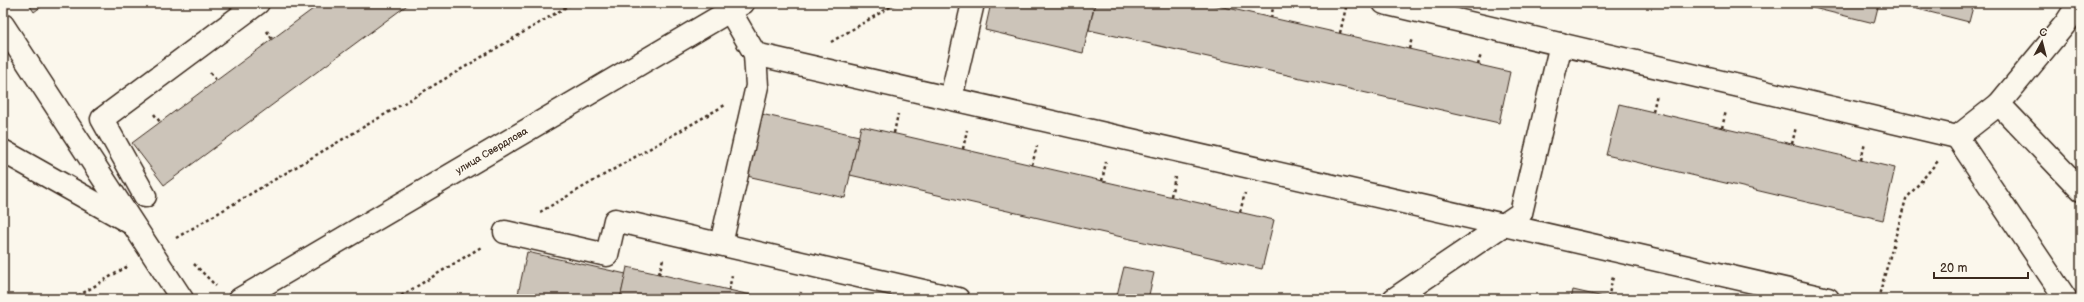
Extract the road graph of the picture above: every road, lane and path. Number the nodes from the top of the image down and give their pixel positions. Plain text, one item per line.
1 (258, 3) edge
2 (573, 3) edge
3 (897, 3) edge
4 (973, 3) edge
5 (1274, 3) edge
6 (1347, 3) edge
7 (1384, 3) edge
8 (2079, 3) edge
9 (736, 7) edge
10 (1271, 18) dead end
11 (3, 25) edge
12 (1340, 33) dead end
13 (1561, 44) junction
14 (755, 54) junction
15 (796, 63) junction
16 (757, 86) junction
17 (951, 98) junction
18 (1999, 104) junction
19 (1957, 137) junction
20 (3, 151) edge
21 (2081, 190) edge
22 (145, 196) dead end
23 (133, 224) junction
24 (1504, 225) junction
25 (505, 232) junction
26 (721, 244) junction
27 (152, 252) junction
28 (73, 299) edge
29 (182, 299) edge
30 (240, 299) edge
31 (396, 299) edge
32 (958, 299) edge
33 (1394, 299) edge
34 (1828, 299) edge
35 (1878, 299) edge
36 (2066, 299) edge

1 - 22 main road
2 - 27 path
3 - 15 path
4 - 17 main road
5 - 10 path
6 - 12 path
7 - 13 main road
8 - 18 main road
9 - 14 main road
9 - 30 main road, улица Свердлова
11 - 23 main road
13 - 19 main road
13 - 24 main road
14 - 15 main road
14 - 16 main road
15 - 17 main road
16 - 25 path
16 - 26 main road
17 - 24 main road
18 - 19 main road
18 - 21 main road
19 - 35 path
19 - 36 main road
20 - 23 main road
23 - 27 main road
24 - 33 main road
24 - 34 main road
25 - 26 main road
25 - 31 path
26 - 32 main road
27 - 28 path
27 - 29 main road

